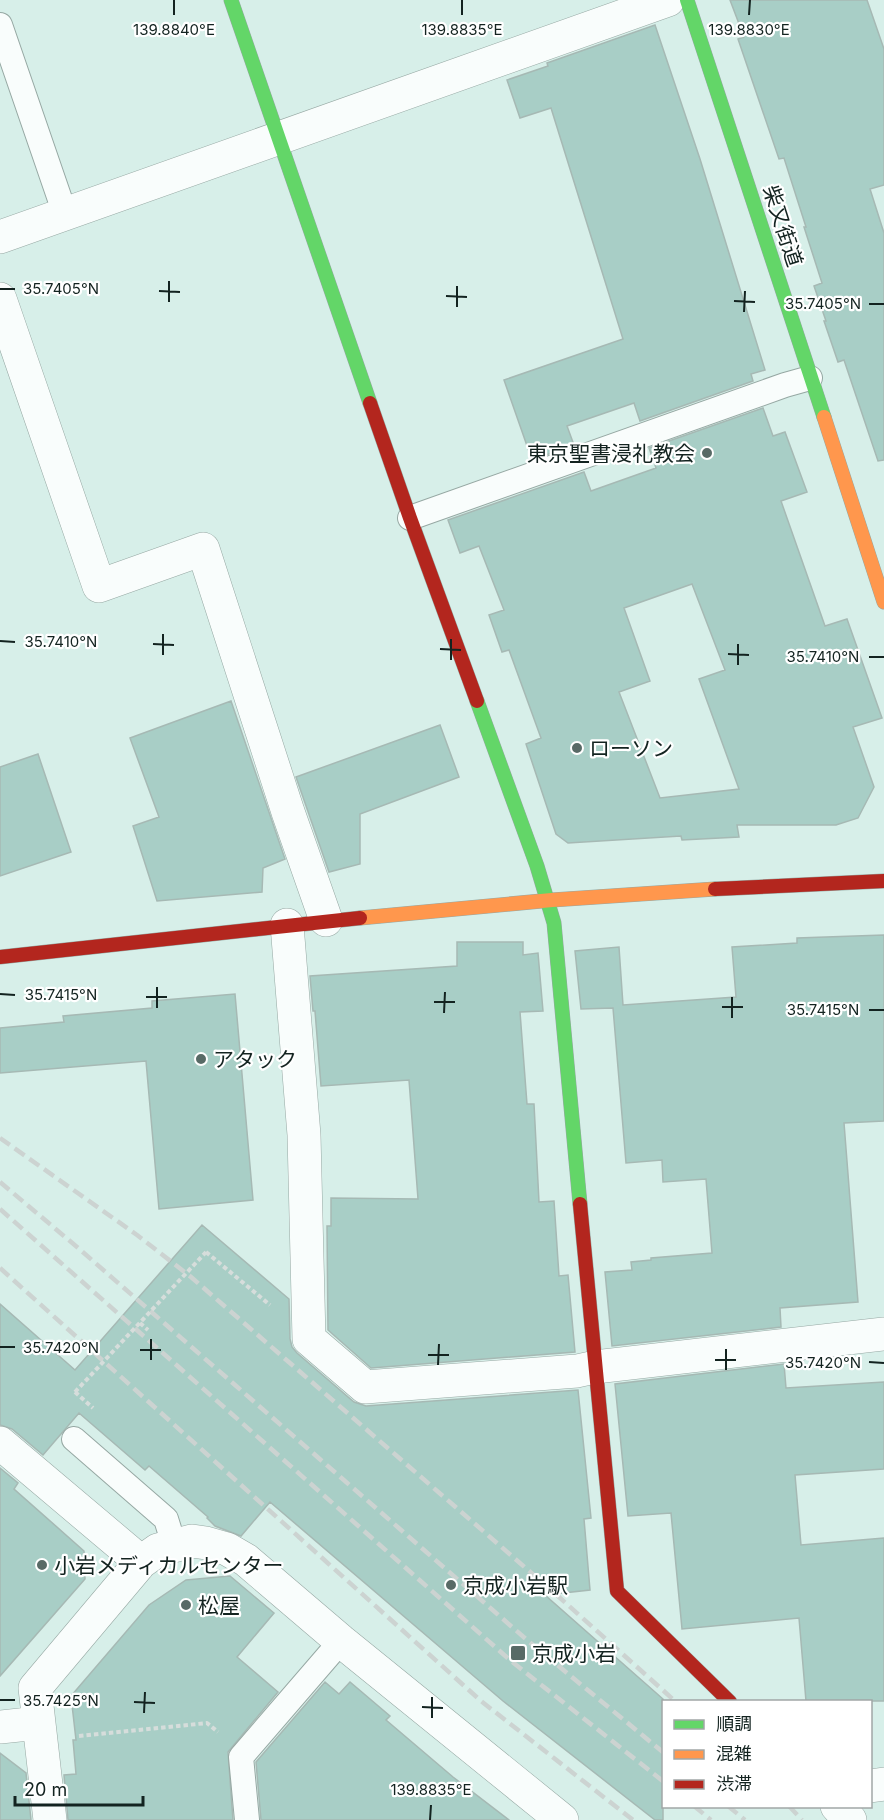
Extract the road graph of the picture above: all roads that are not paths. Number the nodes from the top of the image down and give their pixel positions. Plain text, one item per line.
1 (231, 0) edge
2 (668, 0) edge
3 (687, 0) edge
4 (0, 25) edge
5 (280, 138) junction
6 (65, 214) junction
7 (0, 237) edge
8 (0, 299) edge
9 (810, 378) junction
10 (410, 518) junction
11 (884, 602) edge
12 (884, 881) edge
13 (548, 900) junction
14 (326, 920) junction
15 (286, 925) junction
16 (0, 957) edge
17 (884, 1334) edge
18 (595, 1367) junction
19 (74, 1439) dead end
20 (0, 1443) edge
21 (174, 1545) junction
22 (141, 1562) junction
23 (341, 1641) junction
24 (729, 1700) edge
25 (0, 1727) edge
26 (39, 1731) junction
27 (839, 1808) edge
28 (50, 1820) edge
29 (247, 1820) edge
30 (562, 1820) edge
31 (850, 1820) edge

1 - 5 street
2 - 5 street
3 - 9 street, 柴又街道
4 - 6 lane
5 - 6 street
5 - 10 street
6 - 7 street
8 - 14 street
9 - 10 lane
9 - 11 street, 柴又街道
10 - 13 street
12 - 13 street
13 - 14 street
13 - 18 street
14 - 15 street
15 - 16 street
15 - 18 street
17 - 18 street
18 - 24 street
19 - 21 lane
20 - 22 street
21 - 22 street
21 - 23 street
22 - 26 street
23 - 29 lane
23 - 30 street
25 - 26 street
26 - 28 street
27 - 31 street

